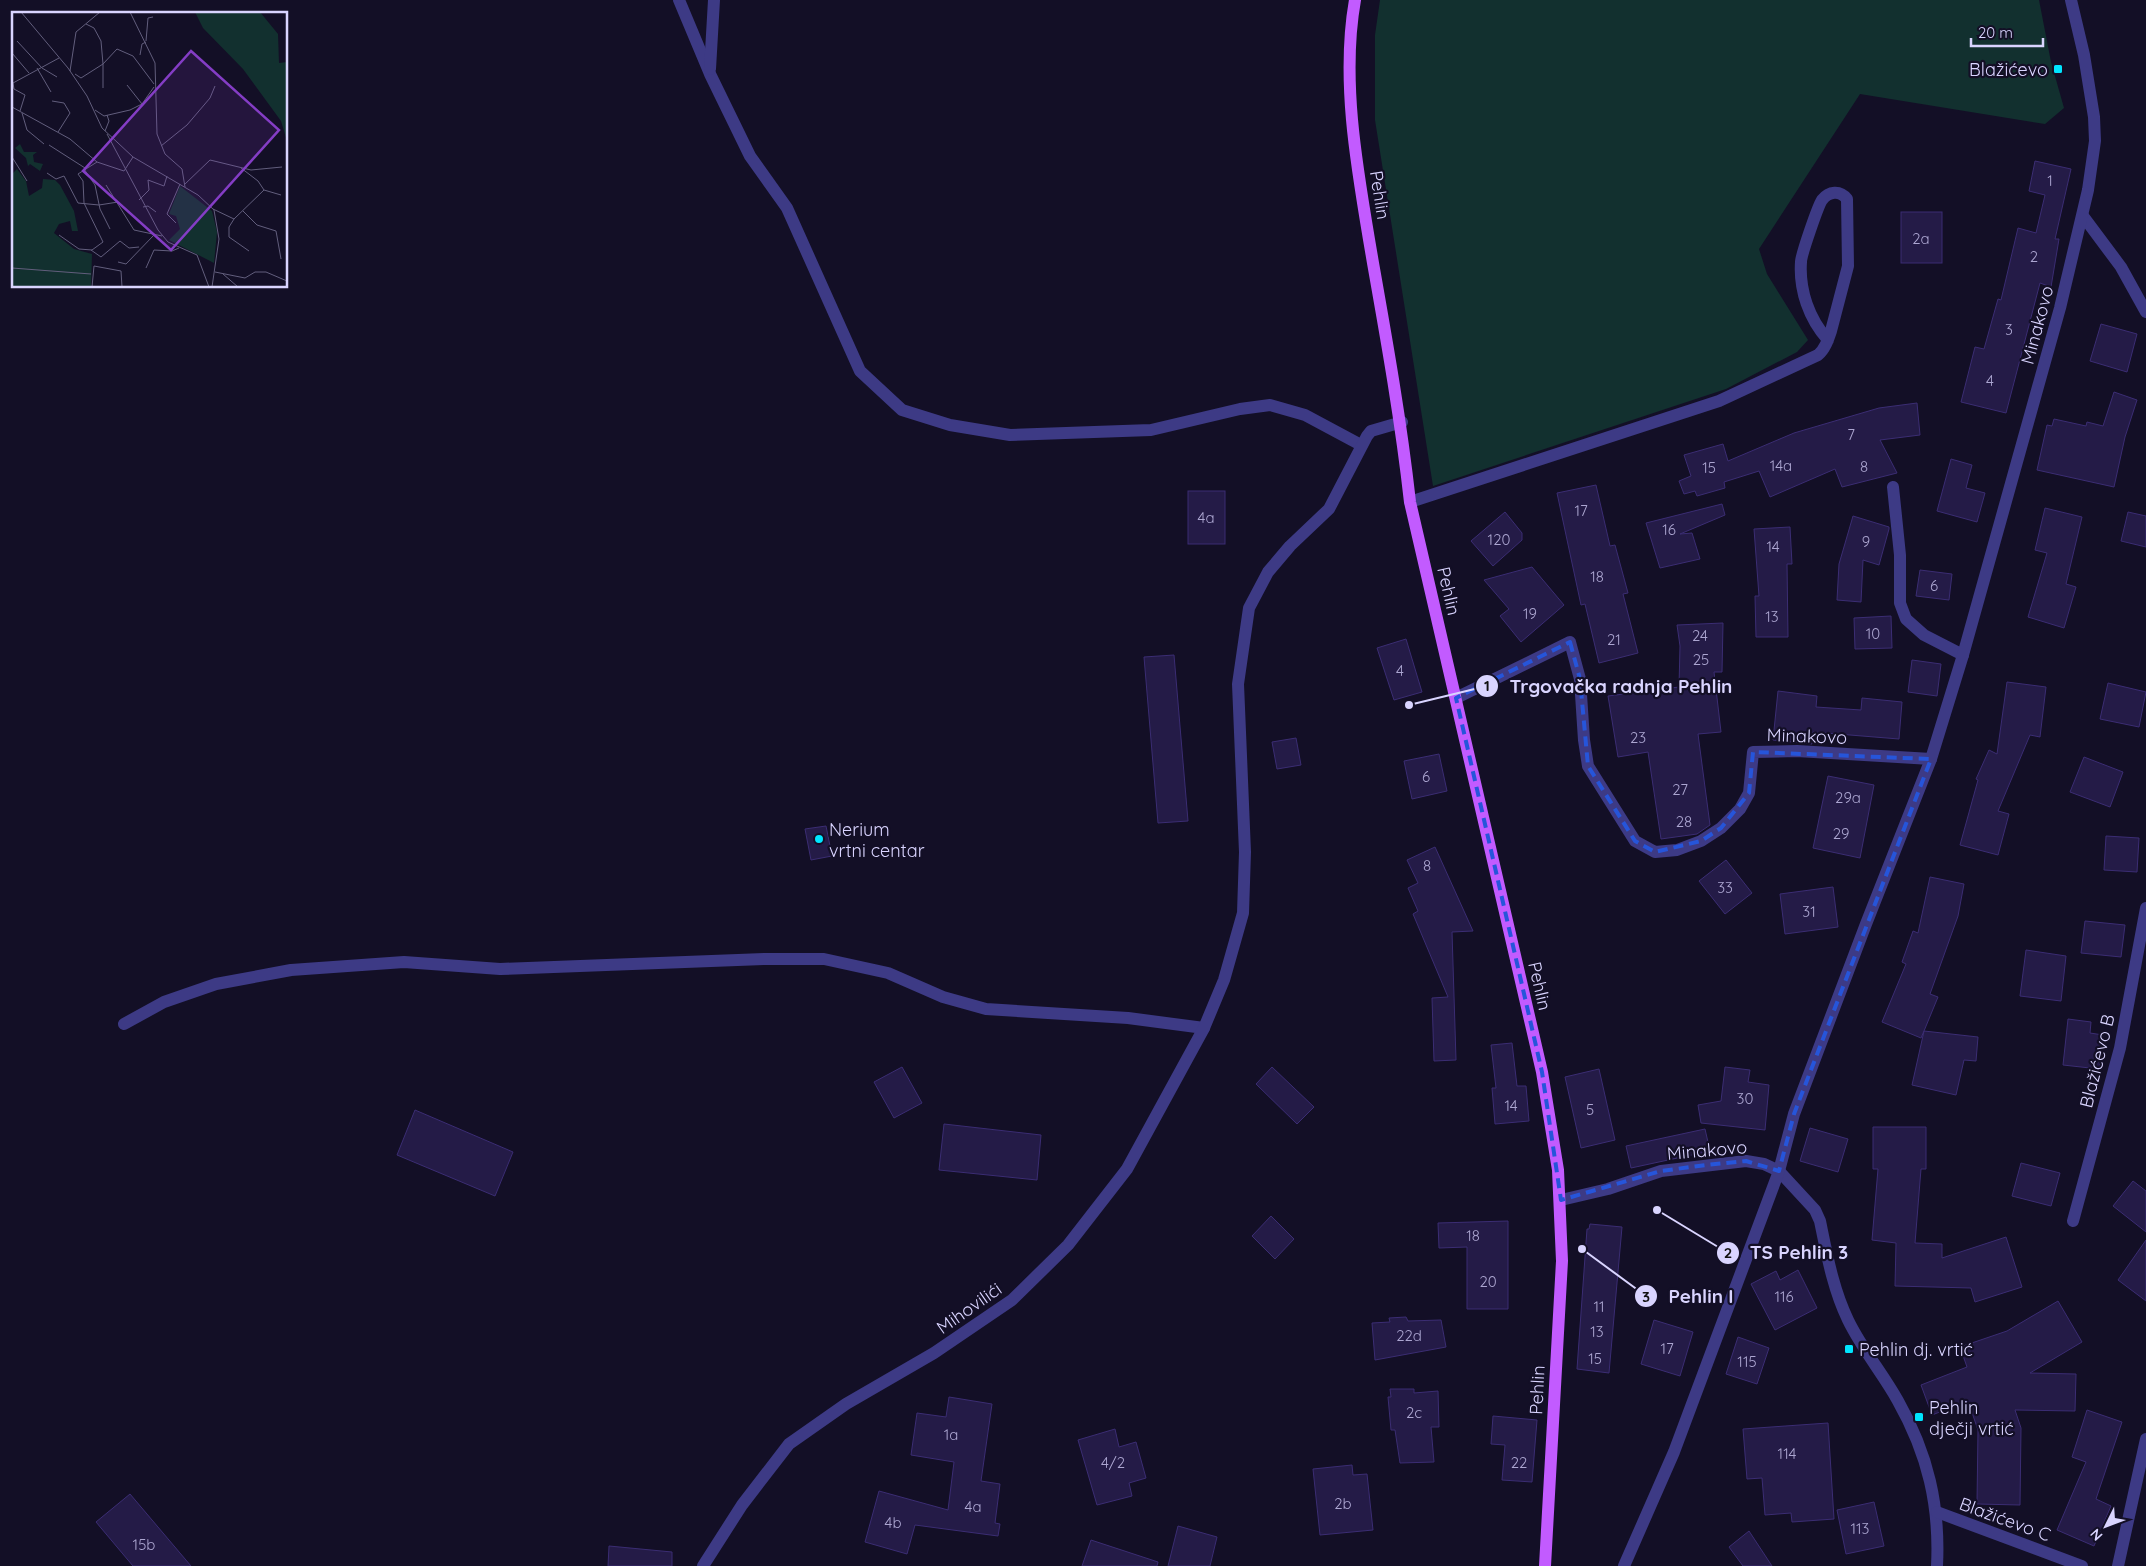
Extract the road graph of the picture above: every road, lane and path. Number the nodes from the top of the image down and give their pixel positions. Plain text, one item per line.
1 (680, 0) edge
2 (714, 0) edge
3 (1355, 0) edge
4 (2071, 0) edge
5 (710, 74) junction
6 (2083, 216) junction
7 (2145, 307) edge
8 (1828, 340) junction
9 (1402, 422) junction
10 (1361, 445) junction
11 (1893, 488) dead end
12 (1410, 502) junction
13 (1963, 655) junction
14 (1456, 698) junction
15 (1931, 760) junction
16 (2146, 908) edge
17 (2143, 949) edge
18 (124, 1024) dead end
19 (1204, 1028) junction
20 (1779, 1171) junction
21 (1561, 1200) junction
22 (2073, 1221) dead end
23 (2146, 1439) edge
24 (1937, 1512) junction
25 (703, 1566) edge
26 (1545, 1566) edge
27 (1624, 1566) edge
28 (1937, 1566) edge
29 (2082, 1566) edge
30 (2118, 1566) edge

1 - 5 street
2 - 5 street
3 - 9 main road, Pehlin
4 - 6 street, Minakovo
5 - 10 street
6 - 7 street
6 - 13 street, Minakovo
8 - 8 street
8 - 12 street
9 - 10 street
9 - 12 main road, Pehlin
10 - 19 street
11 - 13 street
12 - 14 main road, Pehlin
13 - 15 street, Minakovo
14 - 15 street, Minakovo
14 - 21 main road, Pehlin
15 - 20 street, Minakovo
16 - 17 street, Blažićevo B
17 - 22 street, Blažićevo B
18 - 19 street
19 - 25 street, Mihovilići
20 - 21 street, Minakovo
20 - 24 street, Blažićevo C
20 - 27 street
21 - 26 main road, Pehlin
23 - 30 street
24 - 28 street
24 - 29 street, Blažićevo C

